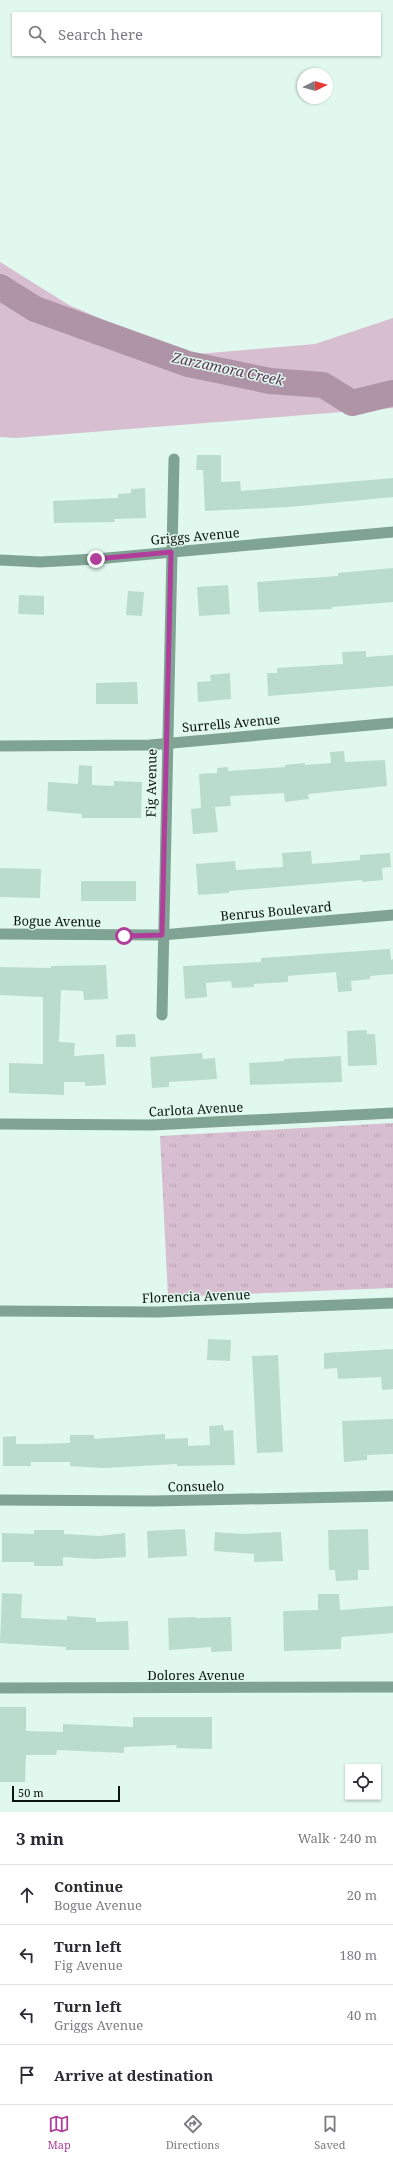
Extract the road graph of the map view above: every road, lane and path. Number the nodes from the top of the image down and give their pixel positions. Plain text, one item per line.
1 (174, 459) dead end
2 (393, 532) edge
3 (171, 552) junction
4 (0, 560) edge
5 (393, 723) edge
6 (166, 742) junction
7 (0, 746) edge
8 (393, 915) edge
9 (0, 934) edge
10 (162, 935) junction
11 (162, 1015) dead end
12 (393, 1113) edge
13 (0, 1124) edge
14 (393, 1303) edge
15 (0, 1311) edge
16 (393, 1496) edge
17 (0, 1500) edge
18 (393, 1687) edge
19 (0, 1688) edge

1 - 3 street, Fig Avenue
2 - 3 street, Griggs Avenue
3 - 4 street, Griggs Avenue
3 - 6 street, Fig Avenue
5 - 6 street, Surrells Avenue
6 - 7 street, Surrells Avenue
6 - 10 street, Fig Avenue
8 - 10 street, Benrus Boulevard
9 - 10 street, Bogue Avenue
10 - 11 street, Fig Avenue
12 - 13 street, Carlota Avenue
14 - 15 street, Florencia Avenue
16 - 17 street, Consuelo
18 - 19 street, Dolores Avenue

